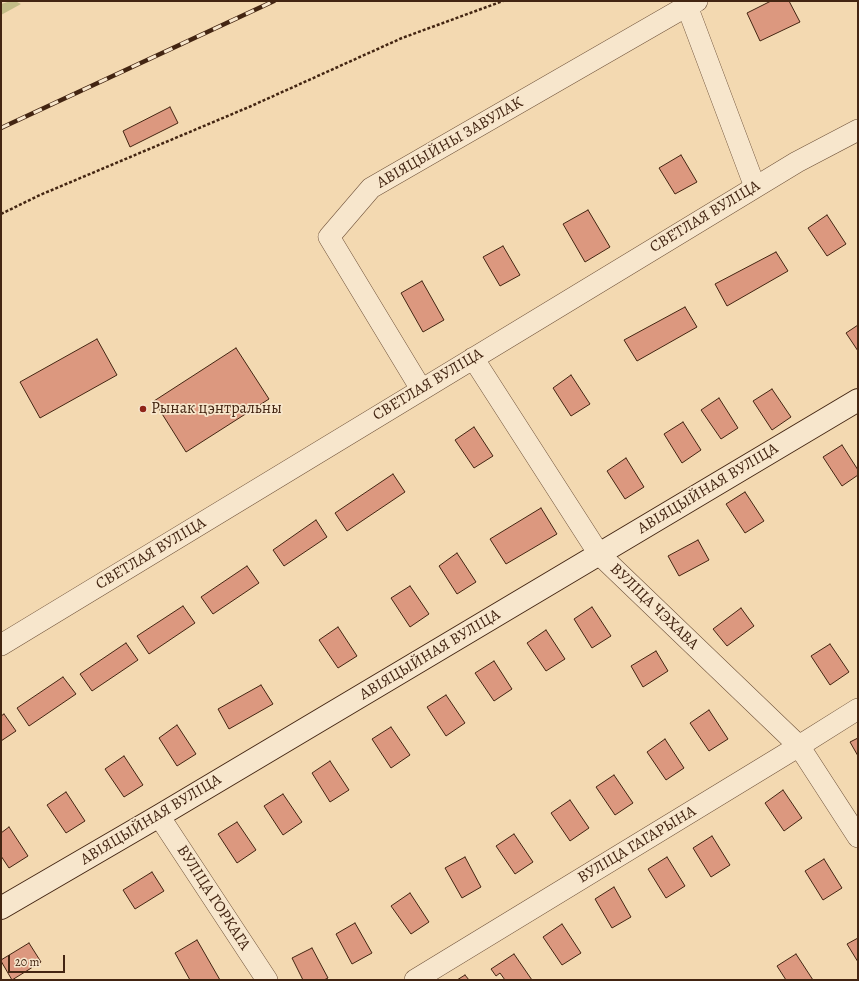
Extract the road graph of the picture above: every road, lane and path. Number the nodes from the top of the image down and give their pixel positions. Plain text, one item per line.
1 (503, 1) edge
2 (692, 3) edge
3 (858, 130) edge
4 (755, 187) junction
5 (1, 214) edge
6 (473, 358) junction
7 (421, 390) junction
8 (858, 400) edge
9 (599, 554) junction
10 (1, 645) edge
11 (858, 709) edge
12 (799, 746) junction
13 (159, 816) junction
14 (858, 837) edge
15 (1, 908) edge
16 (267, 980) edge
17 (414, 980) edge

1 - 5 path
2 - 4 street
2 - 7 street, АВІЯЦЫЙНЫ ЗАВУЛАК
3 - 4 street, СВЕТЛАЯ ВУЛІЦА
4 - 6 street, СВЕТЛАЯ ВУЛІЦА
6 - 7 street, СВЕТЛАЯ ВУЛІЦА
6 - 9 street, ВУЛІЦА ЧЭХАВА
7 - 10 street, СВЕТЛАЯ ВУЛІЦА
8 - 9 street, АВІЯЦЫЙНАЯ ВУЛІЦА
9 - 12 street, ВУЛІЦА ЧЭХАВА
9 - 13 street, АВІЯЦЫЙНАЯ ВУЛІЦА
11 - 12 street, ВУЛІЦА ГАГАРЫНА
12 - 14 street, ВУЛІЦА ЧЭХАВА
12 - 17 street, ВУЛІЦА ГАГАРЫНА
13 - 15 street, АВІЯЦЫЙНАЯ ВУЛІЦА
13 - 16 street, ВУЛІЦА ГОРКАГА

